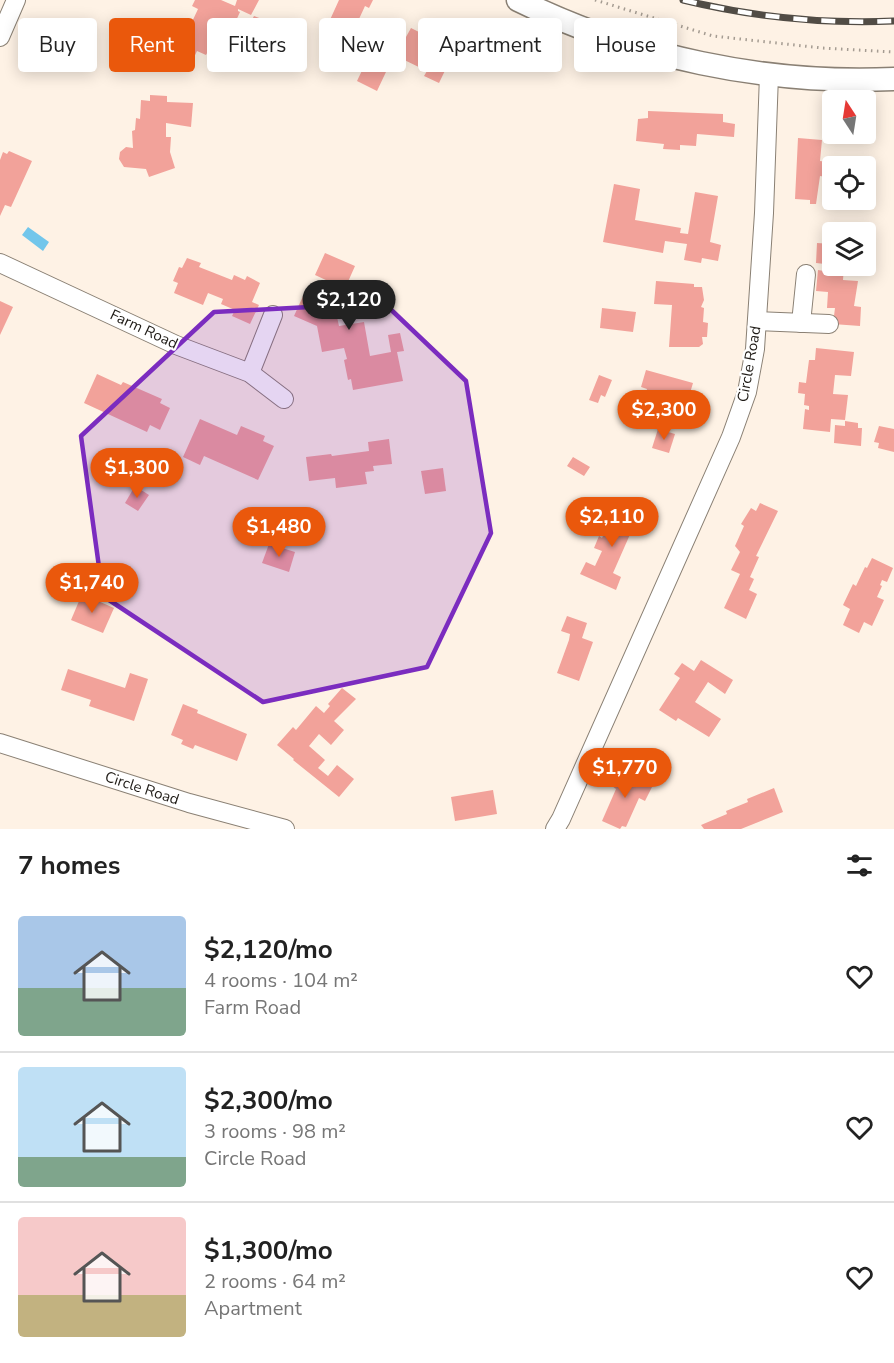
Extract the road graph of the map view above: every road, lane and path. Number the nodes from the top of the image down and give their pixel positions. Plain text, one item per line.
1 (16, 0) edge
2 (518, 0) edge
3 (595, 0) edge
4 (0, 37) edge
5 (894, 52) edge
6 (769, 75) junction
7 (894, 79) edge
8 (0, 263) edge
9 (806, 274) dead end
10 (273, 315) dead end
11 (757, 321) junction
12 (801, 323) junction
13 (829, 324) dead end
14 (250, 373) junction
15 (285, 399) dead end
16 (0, 743) edge
17 (285, 829) edge
18 (555, 829) edge

1 - 4 street
2 - 6 main road
3 - 5 path
6 - 7 main road
6 - 11 street, Circle Road
8 - 14 street, Farm Road
9 - 12 street
10 - 14 street
11 - 12 street
11 - 18 street, Circle Road
12 - 13 street
14 - 15 street, Farm Road
16 - 17 street, Circle Road

